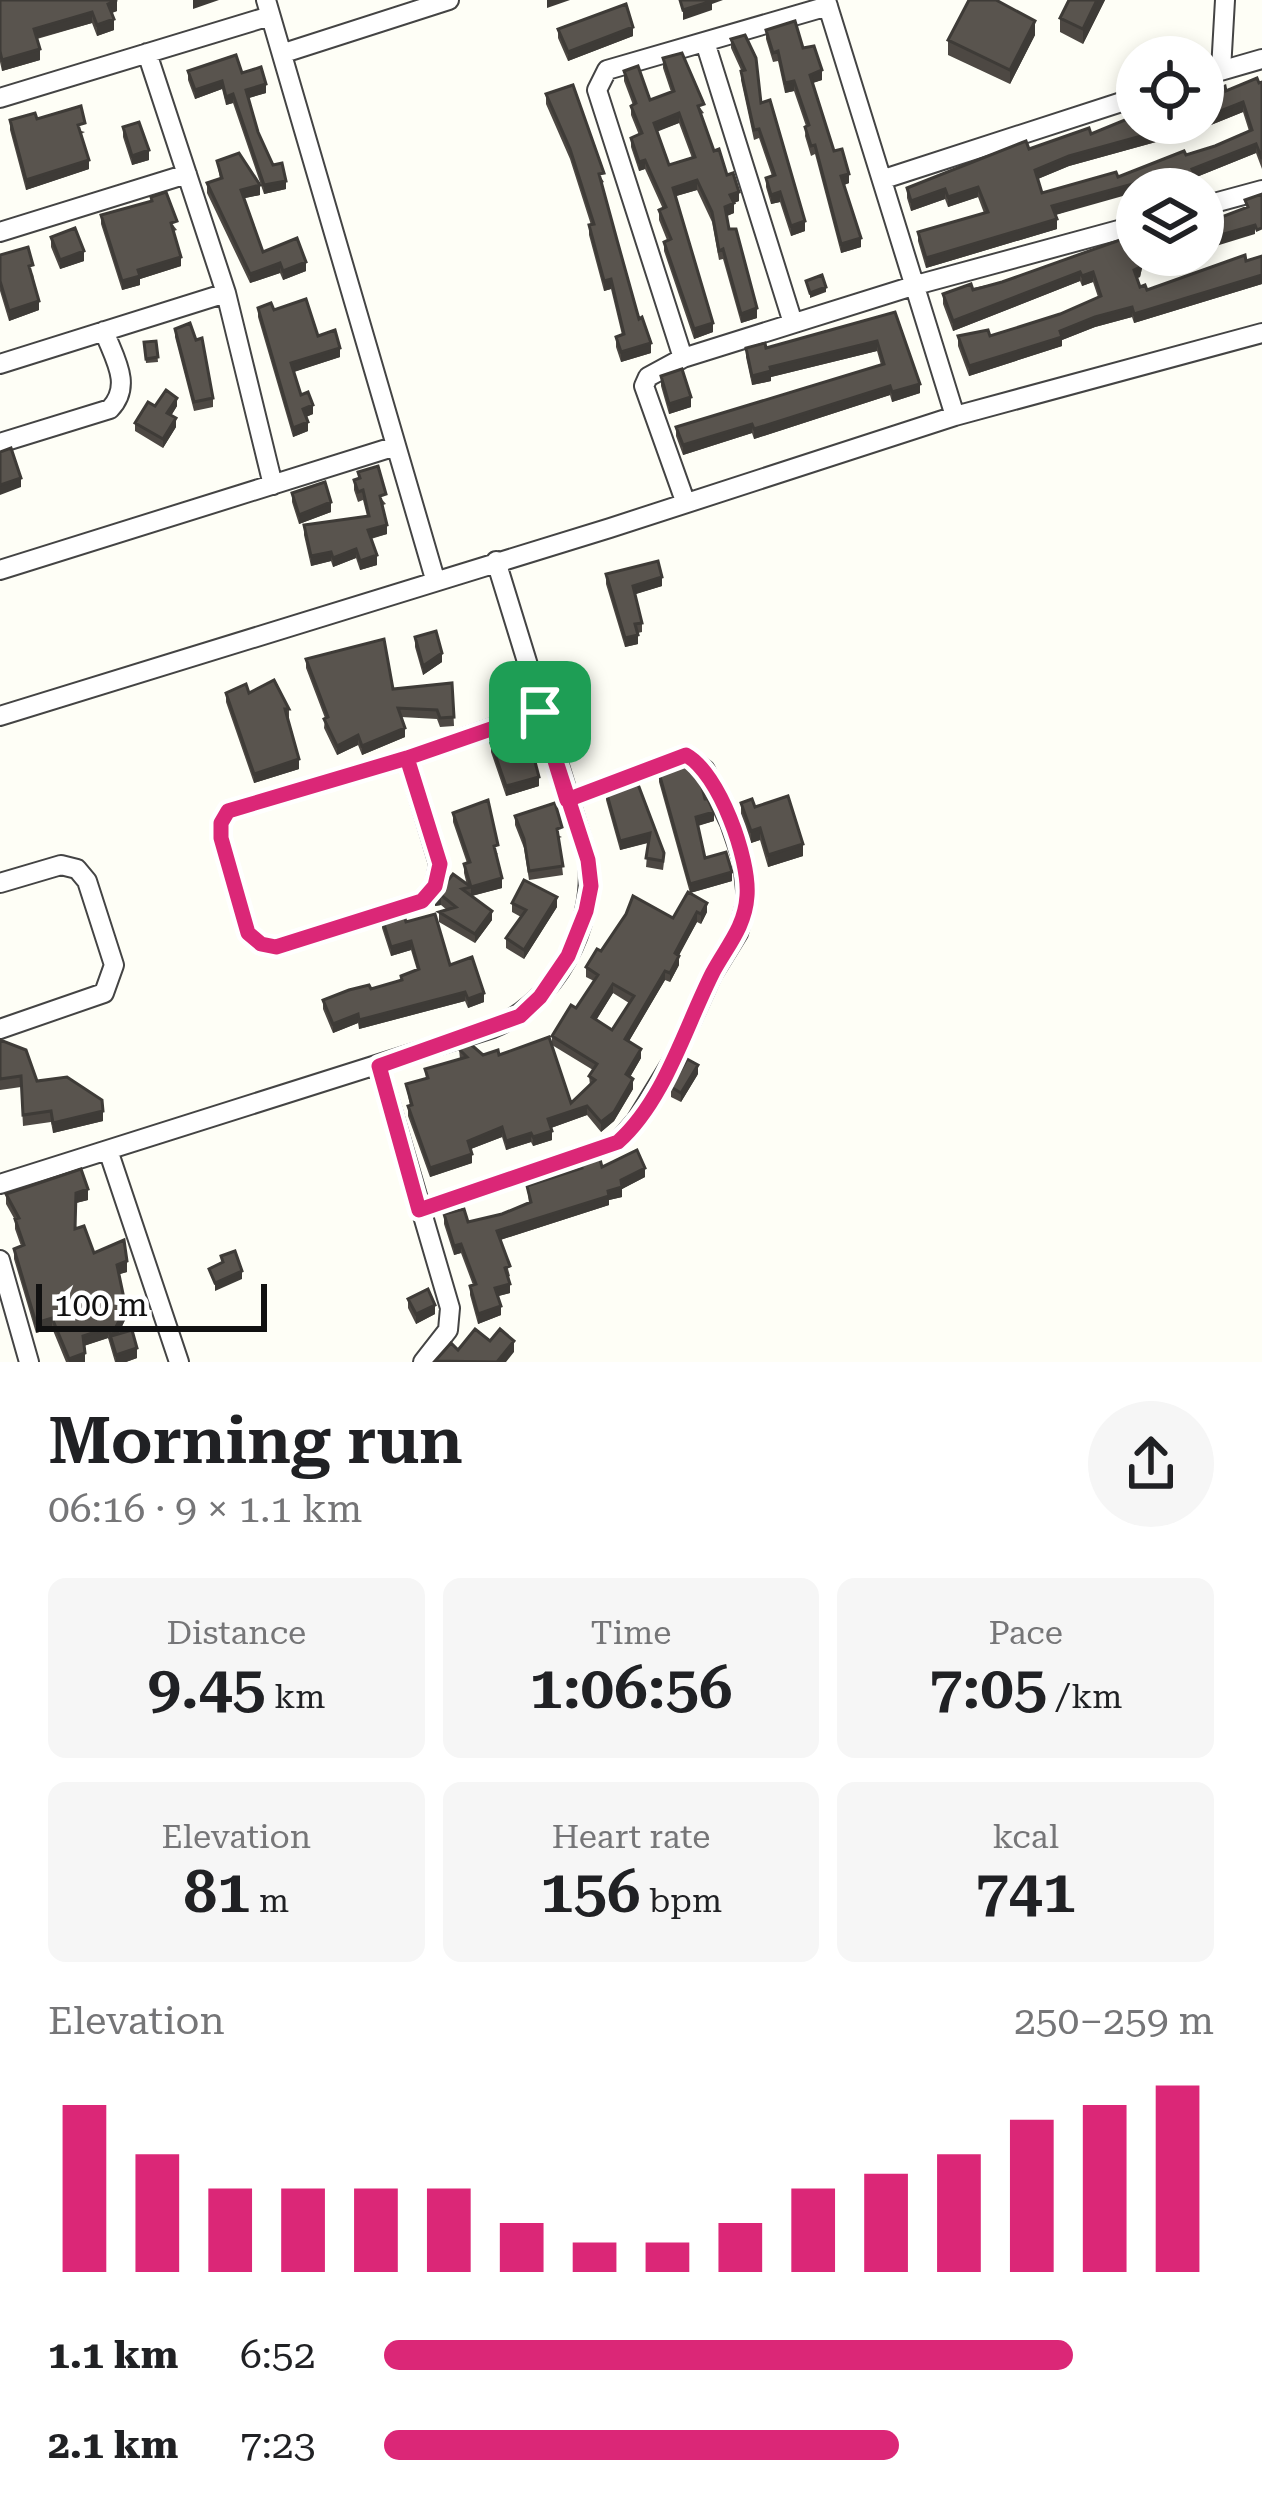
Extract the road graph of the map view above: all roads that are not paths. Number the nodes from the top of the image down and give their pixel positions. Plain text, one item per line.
1 (449, 0) edge
2 (1226, 0) edge
3 (826, 3) edge
4 (268, 8) edge
5 (1219, 36) edge
6 (705, 42) junction
7 (147, 53) junction
8 (284, 53) junction
9 (1262, 59) edge
10 (1224, 70) edge
11 (0, 98) edge
12 (1116, 104) edge
13 (187, 174) junction
14 (884, 179) junction
15 (1262, 190) edge
16 (1224, 200) edge
17 (1116, 231) edge
18 (0, 232) edge
19 (916, 286) junction
20 (226, 293) junction
21 (793, 323) junction
22 (104, 332) junction
23 (1262, 334) edge
24 (682, 358) junction
25 (0, 364) edge
26 (955, 416) junction
27 (0, 442) edge
28 (396, 446) junction
29 (273, 485) junction
30 (685, 501) junction
31 (496, 560) junction
32 (0, 570) edge
33 (435, 579) junction
34 (540, 712) junction
35 (0, 716) edge
36 (407, 758) junction
37 (567, 800) junction
38 (0, 883) edge
39 (0, 1029) edge
40 (379, 1066) junction
41 (108, 1150) junction
42 (0, 1184) edge
43 (419, 1210) junction
44 (0, 1260) edge
45 (29, 1362) edge
46 (179, 1362) edge
47 (423, 1362) edge

1 - 8 street
2 - 5 street
3 - 6 street
3 - 14 street
4 - 7 street
4 - 8 street
6 - 21 street
6 - 24 street
7 - 11 street
7 - 13 street
8 - 28 street
9 - 10 street
12 - 14 street
13 - 18 street
13 - 20 street
14 - 19 street
15 - 16 street
17 - 19 street
19 - 21 street
19 - 26 street
20 - 22 street
20 - 29 street
21 - 24 street
22 - 25 street
22 - 27 street
23 - 26 street
24 - 30 street
26 - 30 street
28 - 29 street
28 - 33 street
29 - 32 street
30 - 31 street
31 - 33 street
31 - 34 street
33 - 35 street
34 - 36 street
34 - 37 street
36 - 36 street
37 - 40 street
37 - 43 street
38 - 39 street
40 - 41 street
40 - 43 street
41 - 42 street
41 - 46 street
43 - 47 street
44 - 45 street

